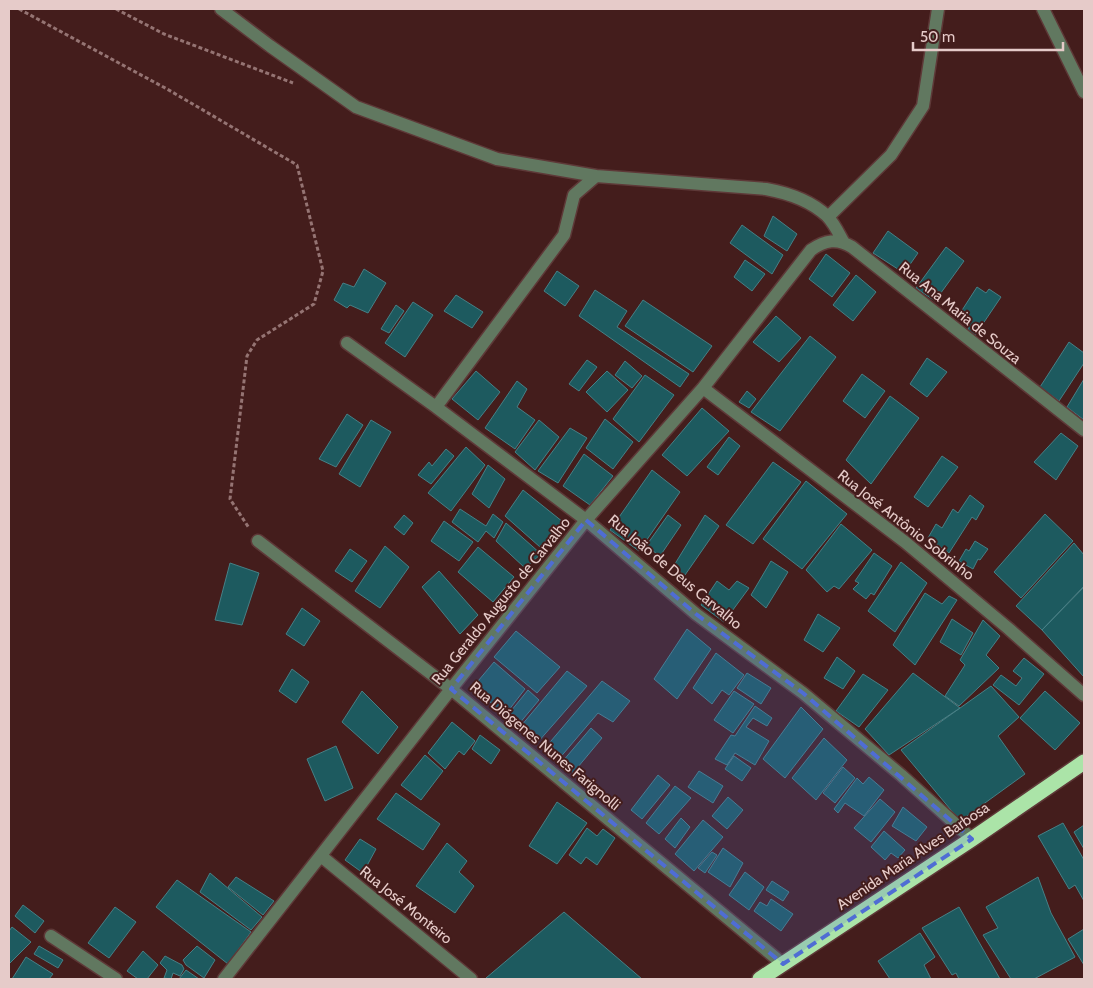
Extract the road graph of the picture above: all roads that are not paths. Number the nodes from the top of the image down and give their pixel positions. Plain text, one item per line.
1 (221, 9) edge
2 (938, 9) edge
3 (1043, 9) edge
4 (1084, 92) edge
5 (596, 176) junction
6 (828, 217) junction
7 (844, 243) junction
8 (347, 343) dead end
9 (703, 388) junction
10 (436, 407) junction
11 (1084, 430) edge
12 (586, 520) junction
13 (258, 542) road end
14 (451, 689) junction
15 (1084, 695) edge
16 (1084, 762) edge
17 (972, 839) junction
18 (321, 856) junction
19 (52, 936) dead end
20 (783, 964) junction
21 (116, 979) edge
22 (224, 979) edge
23 (471, 979) edge
24 (760, 979) edge

1 - 5 street
2 - 6 street
3 - 4 street
5 - 6 street
5 - 10 street
6 - 7 street
7 - 9 street, Rua Geraldo Augusto de Carvalho
7 - 11 street, Rua Ana Maria de Souza
8 - 10 street, Rua João de Deus Carvalho
9 - 12 street, Rua Geraldo Augusto de Carvalho
9 - 15 street, Rua José Antônio Sobrinho
10 - 12 street, Rua João de Deus Carvalho
12 - 14 street, Rua Geraldo Augusto de Carvalho
12 - 17 street, Rua João de Deus Carvalho
13 - 14 street, Rua Diógenes Nunes Farignolli
14 - 18 street, Rua Geraldo Augusto de Carvalho
14 - 20 street, Rua Diógenes Nunes Farignolli
16 - 17 highway, Avenida Maria Alves Barbosa
17 - 20 highway, Avenida Maria Alves Barbosa
18 - 22 street, Rua Geraldo Augusto de Carvalho
18 - 23 street, Rua José Monteiro
19 - 21 street
20 - 24 highway, Avenida Maria Alves Barbosa

